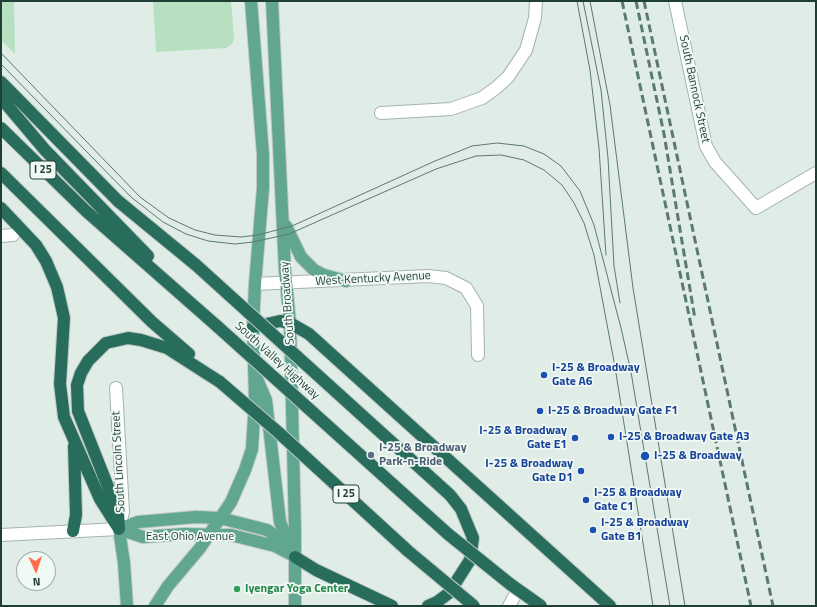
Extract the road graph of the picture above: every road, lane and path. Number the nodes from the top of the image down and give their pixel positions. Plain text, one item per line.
1 (251, 1) edge
2 (272, 1) edge
3 (536, 1) edge
4 (675, 1) edge
5 (1, 82) edge
6 (1, 98) edge
7 (381, 113) dead end
8 (1, 128) edge
9 (1, 173) edge
10 (816, 173) edge
11 (1, 208) edge
12 (283, 222) junction
13 (346, 281) junction
14 (286, 283) junction
15 (255, 284) junction
16 (194, 305) junction
17 (290, 323) junction
18 (253, 327) junction
19 (478, 356) dead end
20 (254, 372) junction
21 (220, 382) junction
22 (116, 388) dead end
23 (74, 438) junction
24 (220, 518) junction
25 (119, 529) junction
26 (73, 531) junction
27 (1, 534) edge
28 (209, 534) junction
29 (284, 549) junction
30 (295, 557) junction
31 (515, 595) dead end
32 (127, 606) edge
33 (155, 606) edge
34 (295, 606) edge
35 (392, 606) edge
36 (428, 606) edge
37 (474, 606) edge
38 (509, 606) edge
39 (541, 606) edge
40 (610, 606) edge

1 - 15 main road
2 - 12 main road, South Broadway
3 - 7 street
4 - 10 street, South Bannock Street
5 - 36 highway, bridge
6 - 16 highway
8 - 16 highway, South Valley Highway / I 25
9 - 21 highway, I 25
11 - 23 highway
12 - 13 main road
12 - 14 main road, South Broadway
13 - 14 street, West Kentucky Avenue
13 - 19 street, West Kentucky Avenue
14 - 15 street, West Kentucky Avenue
14 - 17 main road, South Broadway
15 - 18 main road
16 - 39 highway, South Valley Highway / I 25, bridge
17 - 18 highway
17 - 30 main road, South Broadway
17 - 40 highway
18 - 20 main road
20 - 24 main road
20 - 30 main road
21 - 25 highway
21 - 37 highway, I 25, bridge
22 - 25 street, South Lincoln Street
23 - 25 highway
23 - 26 highway
24 - 25 main road, East Ohio Avenue
24 - 28 main road
24 - 29 main road, East Ohio Avenue
25 - 26 street, East Ohio Avenue
25 - 28 main road, East Ohio Avenue
25 - 32 main road, South Lincoln Street
26 - 27 street, East Ohio Avenue
28 - 29 main road, East Ohio Avenue
28 - 33 main road
29 - 30 main road, East Ohio Avenue
30 - 34 main road, South Broadway
30 - 35 highway
31 - 38 street

